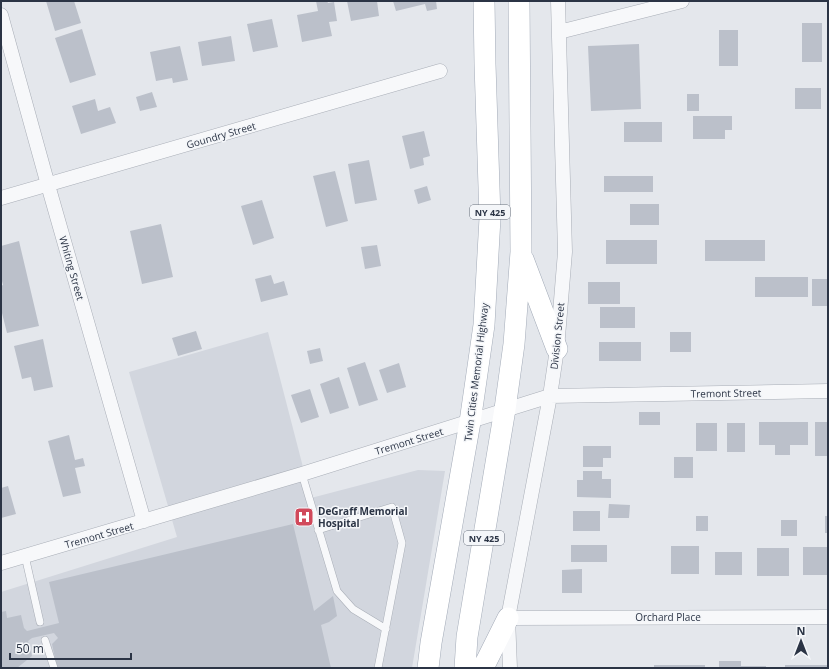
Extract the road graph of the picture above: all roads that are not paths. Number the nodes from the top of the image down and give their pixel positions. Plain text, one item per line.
1 (484, 1) edge
2 (519, 1) edge
3 (558, 1) edge
4 (682, 1) edge
5 (1, 15) edge
6 (558, 32) junction
7 (440, 71) dead end
8 (48, 185) junction
9 (1, 198) edge
10 (521, 252) junction
11 (556, 348) junction
12 (828, 391) edge
13 (550, 396) junction
14 (505, 409) junction
15 (470, 422) junction
16 (302, 474) junction
17 (144, 521) junction
18 (318, 530) junction
19 (25, 556) junction
20 (1, 563) edge
21 (828, 617) edge
22 (508, 618) junction
23 (40, 622) dead end
24 (386, 629) junction
25 (45, 640) dead end
26 (54, 668) edge
27 (378, 668) edge
28 (428, 668) edge
29 (465, 668) edge
30 (483, 668) edge
31 (510, 668) edge

1 - 15 main road, Twin Cities Memorial Highway / NY 425
2 - 10 main road, NY 425
3 - 6 street, Division Street
4 - 6 street
5 - 8 street, Whiting Street
6 - 11 street, Division Street
7 - 8 street, Goundry Street
8 - 9 street, Goundry Street
8 - 17 street, Whiting Street
10 - 11 main road
10 - 14 main road, NY 425
11 - 13 street, Division Street
12 - 13 street, Tremont Street
13 - 14 street, Tremont Street
13 - 22 street, Division Street
14 - 15 street, Tremont Street
14 - 29 main road, NY 425
15 - 16 street, Tremont Street
15 - 28 main road, Twin Cities Memorial Highway / NY 425
16 - 17 street, Tremont Street
16 - 18 lane
17 - 19 street, Tremont Street
18 - 24 lane
18 - 24 lane
19 - 20 street, Tremont Street
19 - 23 lane
21 - 22 street, Orchard Place
22 - 30 main road
22 - 31 street, Division Street
24 - 27 lane
25 - 26 lane

